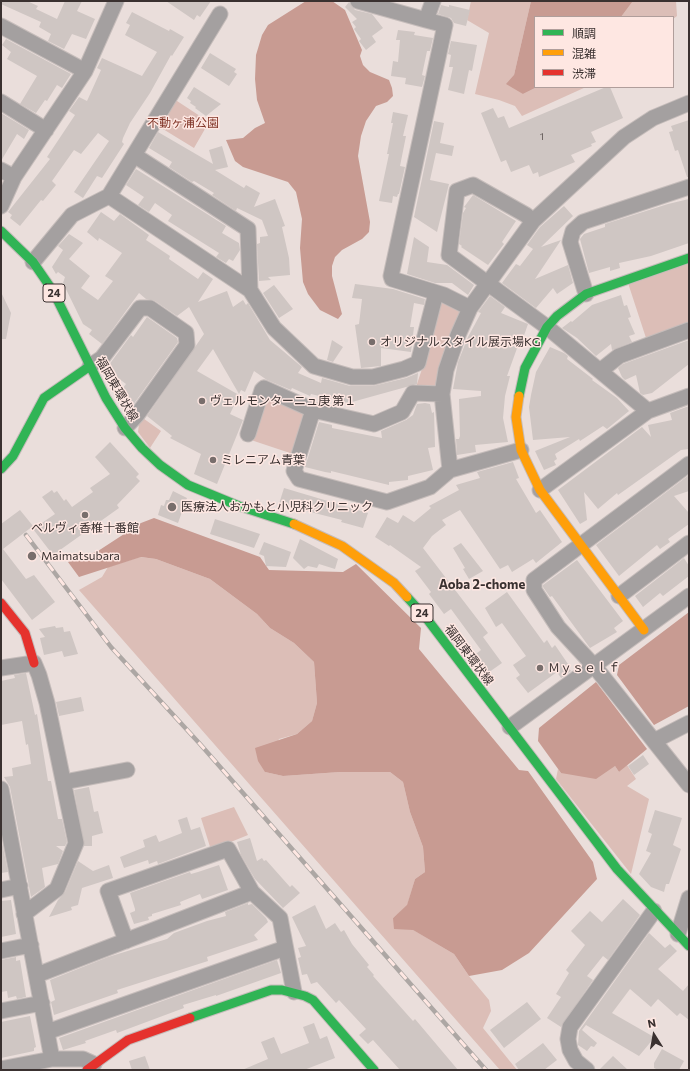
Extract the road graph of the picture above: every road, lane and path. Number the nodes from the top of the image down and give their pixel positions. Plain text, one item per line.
1 (116, 1) edge
2 (358, 1) edge
3 (432, 1) edge
4 (220, 14) dead end
5 (426, 20) junction
6 (1, 26) edge
7 (85, 71) junction
8 (1, 102) edge
9 (689, 103) edge
10 (46, 130) junction
11 (134, 155) junction
12 (7, 174) edge
13 (689, 187) edge
14 (109, 196) junction
15 (1, 206) edge
16 (533, 221) junction
17 (1, 231) edge
18 (689, 258) edge
19 (33, 262) junction
20 (488, 285) junction
21 (250, 290) junction
22 (436, 294) junction
23 (586, 294) junction
24 (470, 308) junction
25 (547, 327) junction
26 (689, 330) edge
27 (90, 366) junction
28 (600, 371) junction
29 (442, 394) junction
30 (689, 396) edge
31 (313, 410) junction
32 (648, 411) junction
33 (125, 428) junction
34 (248, 434) dead end
35 (521, 450) junction
36 (689, 464) edge
37 (1, 469) edge
38 (450, 470) junction
39 (540, 490) junction
40 (689, 543) edge
41 (580, 544) junction
42 (619, 596) junction
43 (689, 596) edge
44 (1, 603) edge
45 (644, 630) junction
46 (34, 662) junction
47 (595, 666) junction
48 (1, 668) edge
49 (689, 723) edge
50 (510, 727) junction
51 (654, 741) junction
52 (127, 770) dead end
53 (64, 782) junction
54 (689, 784) edge
55 (1, 789) edge
56 (5, 831) edge
57 (20, 886) junction
58 (1, 890) edge
59 (252, 892) junction
60 (689, 898) edge
61 (654, 911) junction
62 (24, 914) junction
63 (678, 934) junction
64 (126, 941) junction
65 (31, 945) junction
66 (689, 946) edge
67 (285, 948) junction
68 (1, 951) edge
69 (37, 975) junction
70 (294, 992) junction
71 (42, 1003) junction
72 (1, 1012) edge
73 (47, 1032) junction
74 (52, 1059) junction
75 (94, 1068) edge
76 (1, 1069) edge
77 (374, 1070) edge
78 (587, 1070) edge

1 - 7 street
2 - 5 street
3 - 5 street
4 - 11 street
5 - 22 street
6 - 7 street
7 - 10 street
8 - 10 street
9 - 16 street
10 - 12 street
11 - 14 street
11 - 21 street
12 - 15 street
13 - 23 street
14 - 19 street
14 - 21 street
16 - 20 street
16 - 20 street
17 - 19 street, 福岡東環状線 / 24
18 - 23 street
19 - 27 street, 福岡東環状線 / 24
20 - 24 street
20 - 25 street
21 - 22 street
22 - 24 street
23 - 25 street
24 - 29 street
25 - 28 street
25 - 35 street
26 - 28 street
27 - 33 street, 福岡東環状線 / 24
27 - 33 street
27 - 37 street
28 - 32 street
29 - 31 street
29 - 38 street
30 - 32 street
31 - 34 street
31 - 38 street
32 - 39 street
33 - 50 street, 福岡東環状線 / 24
35 - 38 street
35 - 39 street
36 - 41 street
39 - 41 street
40 - 42 street
41 - 42 street
41 - 47 street
42 - 45 street
43 - 45 street
44 - 46 street
45 - 47 street
46 - 48 street
46 - 53 street
47 - 50 street
47 - 51 street
49 - 51 street
50 - 61 street, 福岡東環状線 / 24
51 - 54 street
52 - 53 street
53 - 62 street
55 - 56 street
56 - 57 street
57 - 58 street
57 - 62 street
59 - 64 street
59 - 64 street
59 - 67 street
60 - 63 street
61 - 63 street, 福岡東環状線 / 24
61 - 78 street
62 - 65 street
63 - 66 street, 福岡東環状線 / 24
64 - 69 street
65 - 68 street
65 - 69 street
67 - 70 street
67 - 73 street
69 - 71 street
70 - 75 street
70 - 77 street
71 - 72 street
71 - 73 street
73 - 74 street
74 - 75 street
74 - 76 street

